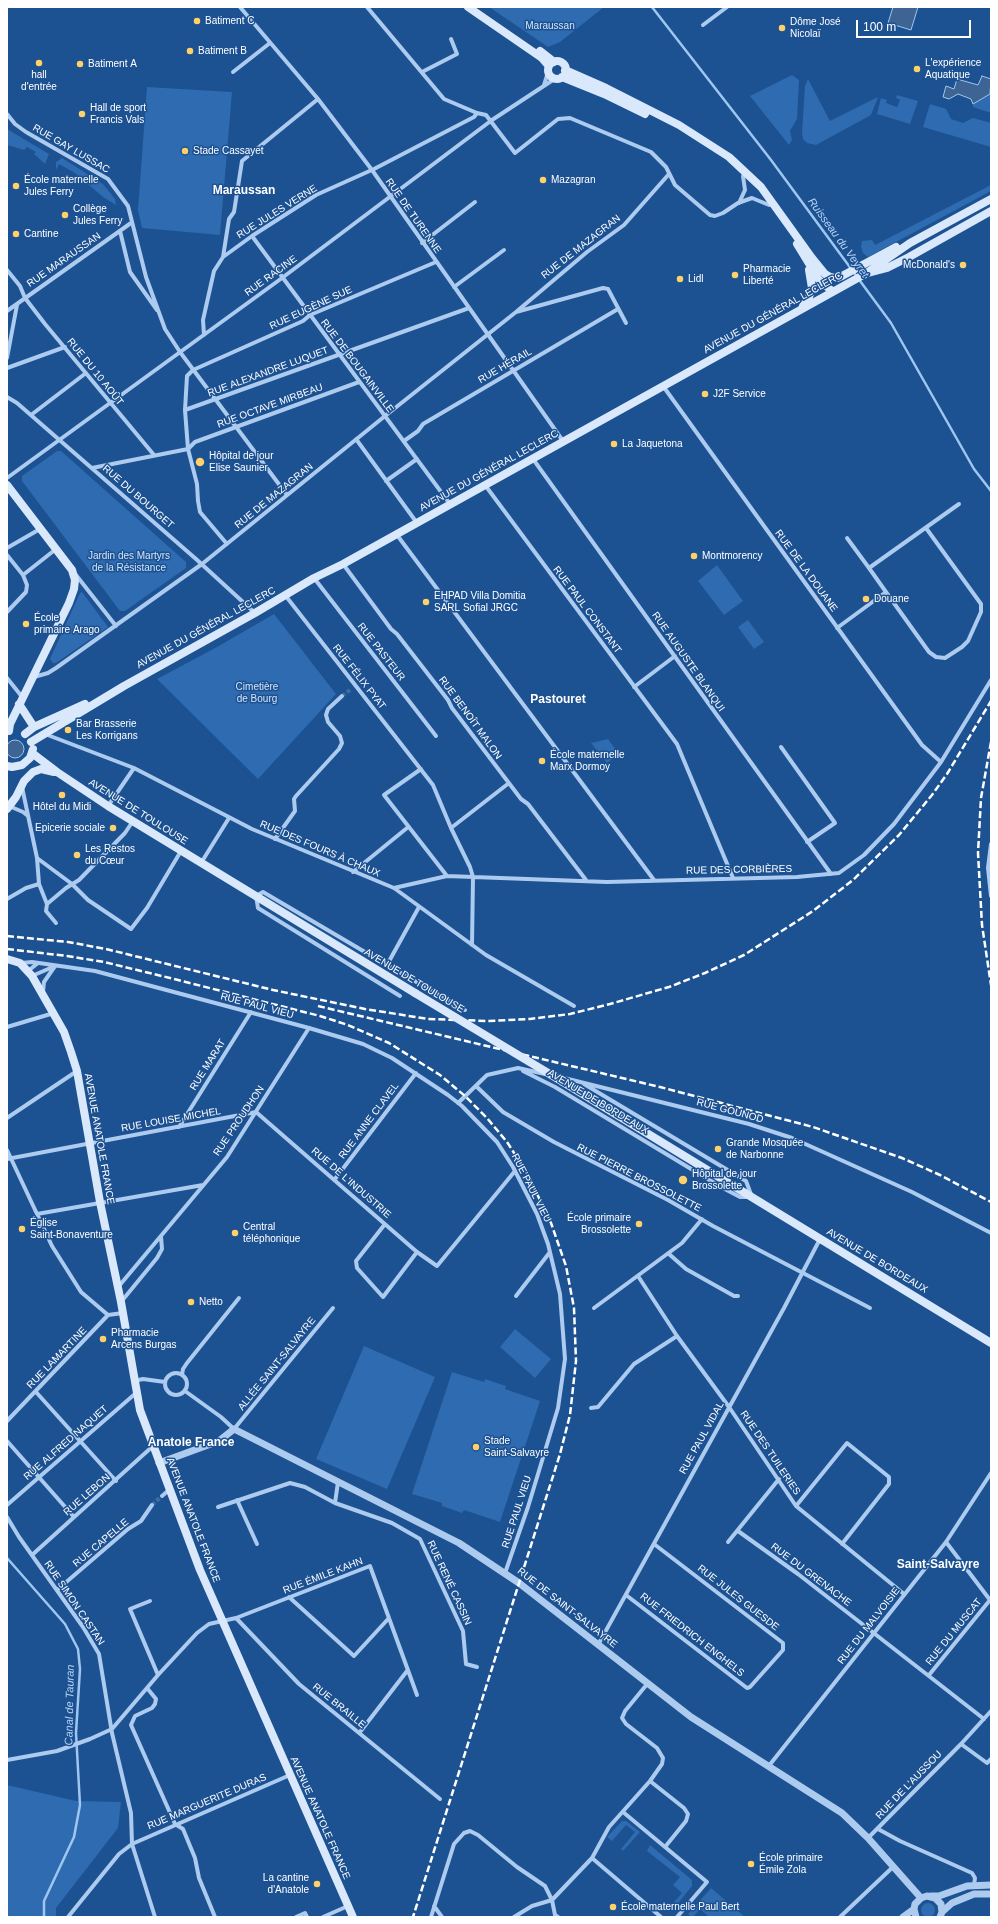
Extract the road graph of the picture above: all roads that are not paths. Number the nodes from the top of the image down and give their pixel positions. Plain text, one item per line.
1 (247, 7) edge
2 (368, 7) edge
3 (468, 7) edge
4 (476, 7) edge
5 (727, 7) edge
6 (242, 9) edge
7 (703, 25) dead end
8 (451, 39) dead end
9 (270, 43) junction
10 (550, 66) junction
11 (233, 72) dead end
12 (422, 72) junction
13 (561, 75) junction
14 (544, 85) junction
15 (318, 100) junction
16 (477, 113) junction
17 (8, 118) edge
18 (492, 120) junction
19 (372, 170) junction
20 (669, 174) junction
21 (743, 176) junction
22 (390, 197) junction
23 (991, 199) edge
24 (476, 202) dead end
25 (738, 203) junction
26 (769, 205) junction
27 (991, 211) edge
28 (131, 223) junction
29 (120, 231) junction
30 (252, 236) junction
31 (422, 243) junction
32 (910, 243) junction
33 (504, 250) dead end
34 (223, 257) junction
35 (805, 258) junction
36 (436, 262) junction
37 (7, 270) edge
38 (865, 274) junction
39 (282, 278) junction
40 (454, 287) junction
41 (832, 291) junction
42 (25, 298) junction
43 (16, 304) junction
44 (469, 308) junction
45 (802, 308) junction
46 (618, 309) junction
47 (7, 312) edge
48 (516, 312) junction
49 (161, 315) junction
50 (310, 315) junction
51 (626, 323) dead end
52 (488, 334) junction
53 (204, 335) junction
54 (65, 347) junction
55 (180, 352) junction
56 (339, 355) junction
57 (7, 358) edge
58 (7, 368) edge
59 (193, 370) junction
60 (513, 371) junction
61 (86, 373) junction
62 (359, 382) junction
63 (663, 385) junction
64 (7, 397) edge
65 (216, 400) junction
66 (110, 403) junction
67 (185, 410) junction
68 (31, 415) junction
69 (384, 416) junction
70 (237, 427) junction
71 (356, 439) junction
72 (60, 440) junction
73 (404, 441) junction
74 (563, 441) junction
75 (188, 449) junction
76 (154, 455) junction
77 (532, 458) junction
78 (417, 459) junction
79 (92, 468) junction
80 (7, 478) edge
81 (386, 481) junction
82 (7, 485) edge
83 (485, 485) junction
84 (287, 495) junction
85 (450, 504) junction
86 (959, 504) dead end
87 (417, 523) junction
88 (926, 528) junction
89 (40, 529) junction
90 (396, 534) junction
91 (847, 538) dead end
92 (227, 544) junction
93 (7, 548) edge
94 (56, 549) junction
95 (7, 555) edge
96 (202, 564) junction
97 (343, 564) junction
98 (868, 568) junction
99 (72, 570) junction
100 (23, 575) junction
101 (314, 578) junction
102 (886, 592) junction
103 (285, 595) junction
104 (7, 612) edge
105 (255, 613) junction
106 (116, 626) junction
107 (838, 628) junction
108 (675, 656) junction
109 (7, 678) edge
110 (32, 678) junction
111 (991, 680) edge
112 (124, 686) junction
113 (355, 686) junction
114 (634, 687) junction
115 (350, 690) tunnel mouth
116 (342, 696) tunnel mouth
117 (21, 701) junction
118 (34, 727) junction
119 (8, 732) edge
120 (25, 734) junction
121 (44, 734) junction
122 (436, 736) dead end
123 (31, 742) junction
124 (781, 747) dead end
125 (32, 753) junction
126 (27, 762) junction
127 (940, 762) junction
128 (7, 766) edge
129 (134, 768) junction
130 (421, 769) junction
131 (57, 772) junction
132 (509, 783) junction
133 (23, 784) junction
134 (108, 806) junction
135 (8, 808) edge
136 (28, 816) junction
137 (229, 818) junction
138 (133, 821) junction
139 (407, 828) junction
140 (451, 828) junction
141 (275, 839) junction
142 (807, 842) junction
143 (991, 844) edge
144 (181, 850) junction
145 (38, 858) junction
146 (201, 863) junction
147 (353, 872) junction
148 (831, 874) junction
149 (447, 876) junction
150 (473, 878) junction
151 (733, 878) junction
152 (586, 880) junction
153 (654, 880) junction
154 (39, 884) junction
155 (72, 884) junction
156 (394, 888) junction
157 (256, 896) junction
158 (991, 896) edge
159 (7, 899) edge
160 (47, 904) junction
161 (419, 906) junction
162 (56, 923) dead end
163 (472, 945) junction
164 (14, 961) edge
165 (38, 962) junction
166 (387, 965) junction
167 (55, 966) junction
168 (30, 974) junction
169 (43, 995) junction
170 (400, 996) dead end
171 (574, 1006) dead end
172 (464, 1010) dead end
173 (251, 1012) junction
174 (54, 1013) junction
175 (7, 1027) edge
176 (309, 1028) junction
177 (518, 1068) junction
178 (77, 1071) junction
179 (416, 1073) junction
180 (563, 1082) joint
181 (581, 1082) junction
182 (476, 1086) junction
183 (458, 1103) junction
184 (256, 1112) junction
185 (7, 1118) edge
186 (179, 1127) junction
187 (89, 1143) junction
188 (7, 1150) edge
189 (9, 1158) edge
190 (515, 1171) junction
191 (335, 1179) junction
192 (203, 1185) junction
193 (752, 1197) junction
194 (100, 1202) junction
195 (37, 1214) junction
196 (702, 1220) junction
197 (385, 1224) junction
198 (991, 1233) edge
199 (161, 1238) junction
200 (820, 1239) junction
201 (417, 1252) junction
202 (550, 1252) junction
203 (669, 1254) junction
204 (803, 1273) junction
205 (638, 1276) junction
206 (118, 1287) junction
207 (516, 1296) dead end
208 (738, 1296) dead end
209 (239, 1298) dead end
210 (121, 1302) junction
211 (333, 1308) dead end
212 (594, 1308) dead end
213 (870, 1308) dead end
214 (123, 1313) junction
215 (108, 1316) junction
216 (677, 1336) junction
217 (991, 1343) edge
218 (182, 1375) junction
219 (134, 1381) junction
220 (165, 1382) junction
221 (185, 1391) junction
222 (36, 1392) junction
223 (136, 1392) junction
224 (729, 1407) junction
225 (591, 1408) dead end
226 (7, 1421) edge
227 (234, 1429) junction
228 (7, 1441) edge
229 (80, 1442) junction
230 (153, 1446) junction
231 (159, 1464) junction
232 (991, 1473) edge
233 (40, 1477) junction
234 (779, 1479) junction
235 (116, 1481) junction
236 (338, 1482) junction
237 (169, 1490) junction
238 (162, 1496) tunnel mouth
239 (237, 1500) junction
240 (335, 1503) junction
241 (7, 1505) edge
242 (152, 1505) tunnel mouth
243 (796, 1506) junction
244 (218, 1507) dead end
245 (7, 1517) edge
246 (74, 1517) junction
247 (738, 1531) junction
248 (728, 1542) dead end
249 (946, 1542) junction
250 (257, 1544) dead end
251 (654, 1544) junction
252 (842, 1544) junction
253 (32, 1555) junction
254 (505, 1573) junction
255 (57, 1590) junction
256 (904, 1594) junction
257 (626, 1595) junction
258 (290, 1598) junction
259 (150, 1601) dead end
260 (236, 1618) junction
261 (389, 1618) junction
262 (223, 1621) junction
263 (874, 1633) junction
264 (598, 1645) junction
265 (477, 1667) dead end
266 (407, 1671) junction
267 (158, 1675) junction
268 (929, 1675) junction
269 (648, 1683) junction
270 (147, 1688) junction
271 (747, 1688) joint
272 (417, 1696) dead end
273 (991, 1711) edge
274 (984, 1719) junction
275 (112, 1729) junction
276 (360, 1732) junction
277 (960, 1744) junction
278 (991, 1759) edge
279 (7, 1760) edge
280 (989, 1765) edge
281 (768, 1767) junction
282 (290, 1775) junction
283 (650, 1781) junction
284 (440, 1799) dead end
285 (623, 1812) junction
286 (175, 1824) junction
287 (878, 1829) junction
288 (868, 1838) junction
289 (132, 1844) junction
290 (664, 1847) junction
291 (592, 1858) junction
292 (894, 1866) junction
293 (974, 1885) junction
294 (991, 1885) edge
295 (991, 1894) edge
296 (931, 1896) junction
297 (921, 1898) junction
298 (552, 1900) junction
299 (348, 1906) junction
300 (434, 1906) junction
301 (914, 1909) junction
302 (941, 1915) edge
303 (68, 1917) edge
304 (155, 1917) edge
305 (216, 1917) edge
306 (296, 1917) edge
307 (307, 1917) edge
308 (323, 1917) edge
309 (353, 1917) edge
310 (431, 1917) edge
311 (442, 1917) edge
312 (514, 1917) edge
313 (558, 1917) edge
314 (661, 1917) edge
315 (677, 1917) edge
316 (840, 1917) edge
317 (903, 1917) edge
318 (916, 1917) edge

1 - 6 street
2 - 12 street
3 - 10 main road
4 - 10 main road
5 - 7 street
6 - 9 street, RUE DE TURENNE
8 - 12 street
9 - 11 street
9 - 15 street, RUE DE TURENNE
10 - 13 main road
10 - 13 main road
10 - 14 street
12 - 16 street
13 - 14 street, RUE RACINE
13 - 21 main road
13 - 32 main road
14 - 18 street, RUE RACINE
15 - 19 street, RUE DE TURENNE
15 - 34 street
16 - 18 street
16 - 19 street, RUE JULES VERNE
17 - 28 street, RUE GAY LUSSAC
18 - 20 street
18 - 22 street, RUE RACINE
19 - 22 street, RUE DE TURENNE
19 - 30 street, RUE JULES VERNE
20 - 25 street
20 - 48 street, RUE DE MAZAGRAN
21 - 25 street
21 - 26 main road
22 - 31 street, RUE DE TURENNE
22 - 39 street, RUE RACINE
23 - 32 main road, AVENUE DU GÉNÉRAL LECLERC
24 - 31 street
25 - 26 street
26 - 35 main road
27 - 38 main road, AVENUE DU GÉNÉRAL LECLERC
28 - 29 street, RUE MARAUSSAN
28 - 49 street, RUE GAY LUSSAC
29 - 42 street, RUE MARAUSSAN
29 - 49 street, RUE GAY LUSSAC
30 - 34 street, RUE JULES VERNE
30 - 39 street, RUE DE BOUGAINVILLE
31 - 36 street, RUE DE TURENNE
32 - 38 main road, AVENUE DU GÉNÉRAL LECLERC
33 - 40 street
34 - 53 street, RUE JULES VERNE
35 - 41 main road
35 - 45 main road
36 - 40 street, RUE DE TURENNE
36 - 50 street, RUE EUGÈNE SUE
37 - 42 street, RUE DU 10 AOÛT
38 - 41 main road, AVENUE DU GÉNÉRAL LECLERC
39 - 50 street, RUE DE BOUGAINVILLE
39 - 53 street, RUE RACINE
40 - 44 street, RUE DE TURENNE
41 - 45 main road, AVENUE DU GÉNÉRAL LECLERC
42 - 43 street, RUE MARAUSSAN
42 - 54 street, RUE DU 10 AOÛT
43 - 47 street, RUE MARAUSSAN
43 - 57 street
44 - 52 street, RUE DE TURENNE
44 - 56 street, RUE ALEXANDRE LUQUET
45 - 63 main road, AVENUE DU GÉNÉRAL LECLERC
46 - 48 street, RUE DE MAZAGRAN
46 - 51 street
46 - 60 street, RUE HÉRAIL
48 - 52 street, RUE DE MAZAGRAN
49 - 55 street, RUE GAY LUSSAC
50 - 56 street, RUE DE BOUGAINVILLE
50 - 59 street, RUE EUGÈNE SUE
52 - 60 street, RUE DE TURENNE
52 - 69 street, RUE DE MAZAGRAN
53 - 55 street, RUE RACINE
54 - 58 street
54 - 61 street, RUE DU 10 AOÛT
55 - 59 street, RUE GAY LUSSAC
55 - 66 street, RUE RACINE
56 - 62 street, RUE DE BOUGAINVILLE
56 - 65 street, RUE ALEXANDRE LUQUET
59 - 65 street, RUE GAY LUSSAC
59 - 67 street
60 - 73 street, RUE HÉRAIL
60 - 74 street, RUE DE TURENNE
61 - 66 street, RUE DU 10 AOÛT
61 - 68 street
62 - 69 street, RUE DE BOUGAINVILLE
62 - 70 street, RUE OCTAVE MIRBEAU
63 - 74 main road, AVENUE DU GÉNÉRAL LECLERC
63 - 107 street, RUE DE LA DOUANE
64 - 68 street, RUE DU BOURGET
65 - 67 street, RUE ALEXANDRE LUQUET
65 - 70 street, RUE GAY LUSSAC
66 - 72 street, RUE RACINE
66 - 76 street, RUE DU 10 AOÛT
67 - 75 street
68 - 72 street, RUE DU BOURGET
69 - 71 street, RUE DE MAZAGRAN
69 - 73 street, RUE DE BOUGAINVILLE
70 - 75 street, RUE OCTAVE MIRBEAU
70 - 84 street, RUE GAY LUSSAC
71 - 81 street
71 - 84 street, RUE DE MAZAGRAN
72 - 79 street, RUE DU BOURGET
72 - 80 street, RUE RACINE
73 - 78 street, RUE DE BOUGAINVILLE
74 - 77 main road, AVENUE DU GÉNÉRAL LECLERC
75 - 76 street
75 - 92 street
76 - 79 street
77 - 83 main road, AVENUE DU GÉNÉRAL LECLERC
77 - 108 street, RUE AUGUSTE BLANQUI
78 - 81 street
78 - 85 street, RUE DE BOUGAINVILLE
79 - 96 street, RUE DU BOURGET
81 - 87 street
82 - 89 main road
83 - 85 main road, AVENUE DU GÉNÉRAL LECLERC
83 - 114 street, RUE PAUL CONSTANT
84 - 92 street, RUE DE MAZAGRAN
85 - 87 main road, AVENUE DU GÉNÉRAL LECLERC
86 - 88 street
87 - 90 main road, AVENUE DU GÉNÉRAL LECLERC
88 - 98 street
88 - 102 street
89 - 93 street
89 - 94 main road
90 - 97 main road, AVENUE DU GÉNÉRAL LECLERC
90 - 153 street
91 - 98 street
92 - 96 street, RUE DE MAZAGRAN
94 - 99 main road
94 - 100 street
95 - 100 street
96 - 105 street, RUE DU BOURGET
96 - 106 street, RUE DE MAZAGRAN
97 - 101 main road, AVENUE DU GÉNÉRAL LECLERC
97 - 132 street, RUE BENOÎT MALON
98 - 102 street
99 - 106 street
99 - 110 main road
100 - 104 street
101 - 103 main road, AVENUE DU GÉNÉRAL LECLERC
101 - 122 street, RUE PASTEUR
102 - 107 street
103 - 105 main road, AVENUE DU GÉNÉRAL LECLERC
103 - 113 street, RUE FÉLIX PYAT
105 - 112 main road, AVENUE DU GÉNÉRAL LECLERC
106 - 110 street, RUE DE MAZAGRAN
107 - 127 street, RUE DE LA DOUANE
108 - 114 street
108 - 142 street, RUE AUGUSTE BLANQUI
109 - 117 street
110 - 117 main road
111 - 127 street, RUE DES CORBIÈRES
112 - 118 main road, AVENUE DU GÉNÉRAL LECLERC
112 - 121 main road, AVENUE DU GÉNÉRAL LECLERC
113 - 115 street
113 - 130 street, RUE FÉLIX PYAT
114 - 151 street, RUE PAUL CONSTANT
116 - 141 street
117 - 118 main road
117 - 119 main road
118 - 120 main road, AVENUE DU GÉNÉRAL LECLERC
119 - 120 main road
120 - 123 main road
121 - 123 main road, AVENUE DU GÉNÉRAL LECLERC
121 - 129 street, RUE DES FOURS À CHAUX
123 - 125 main road
124 - 142 street
125 - 126 main road
125 - 131 main road, AVENUE DE TOULOUSE
126 - 128 main road
126 - 133 main road
127 - 148 street, RUE DES CORBIÈRES
129 - 134 street
129 - 137 street, RUE DES FOURS À CHAUX
130 - 139 street
130 - 140 street, RUE FÉLIX PYAT
131 - 133 main road
131 - 134 main road, AVENUE DE TOULOUSE
132 - 140 street
132 - 152 street, RUE BENOÎT MALON
133 - 135 main road
133 - 136 street
134 - 138 main road, AVENUE DE TOULOUSE
135 - 136 street
136 - 145 street
137 - 141 street, RUE DES FOURS À CHAUX
137 - 146 street
138 - 144 main road, AVENUE DE TOULOUSE
138 - 155 street
139 - 147 street
139 - 149 street
140 - 150 street, RUE FÉLIX PYAT
141 - 147 street, RUE DES FOURS À CHAUX
142 - 148 street, RUE AUGUSTE BLANQUI
143 - 158 street
144 - 146 main road, AVENUE DE TOULOUSE
144 - 155 street
145 - 154 street
145 - 155 street
146 - 157 main road, AVENUE DE TOULOUSE
147 - 156 street, RUE DES FOURS À CHAUX
148 - 151 street, RUE DES CORBIÈRES
149 - 150 street, RUE DES CORBIÈRES
149 - 156 street, RUE DES CORBIÈRES
150 - 152 street, RUE DES CORBIÈRES
150 - 163 street
151 - 153 street, RUE DES CORBIÈRES
152 - 153 street, RUE DES CORBIÈRES
154 - 159 street
154 - 160 street
155 - 160 street
156 - 161 street, RUE DES FOURS À CHAUX
157 - 166 street, AVENUE DE TOULOUSE
157 - 170 street, AVENUE DE TOULOUSE
157 - 180 main road, AVENUE DE TOULOUSE, bridge
160 - 162 street
161 - 163 street, RUE DES FOURS À CHAUX
161 - 166 street
163 - 171 street, RUE DES FOURS À CHAUX
164 - 165 street, RUE PAUL VIEU
164 - 168 main road, AVENUE ANATOLE FRANCE
165 - 167 street, RUE PAUL VIEU
165 - 168 street
166 - 172 street, AVENUE DE TOULOUSE
167 - 168 street
167 - 169 street
167 - 173 street, RUE PAUL VIEU
168 - 169 main road, AVENUE ANATOLE FRANCE
169 - 174 main road, AVENUE ANATOLE FRANCE
173 - 176 street, RUE PAUL VIEU
173 - 186 street, RUE MARAT
174 - 175 street
174 - 178 main road, AVENUE ANATOLE FRANCE
176 - 179 street, RUE PAUL VIEU
176 - 184 street, RUE PROUDHON
177 - 181 street, RUE GOUNOD
177 - 182 street, RUE GOUNOD
177 - 193 street, AVENUE DE BORDEAUX
178 - 185 street
178 - 187 main road, AVENUE ANATOLE FRANCE
179 - 183 street, RUE PAUL VIEU
179 - 191 street, RUE ANNE CLAVEL
180 - 193 main road, AVENUE DE BORDEAUX
181 - 193 street, AVENUE DE BORDEAUX
181 - 198 street, RUE GOUNOD
182 - 183 street, RUE GOUNOD
182 - 196 street, RUE PIERRE BROSSOLETTE
183 - 190 street, RUE PAUL VIEU
184 - 186 street, RUE LOUISE MICHEL
184 - 191 street, RUE DE L'INDUSTRIE
184 - 192 street, RUE PROUDHON
186 - 187 street, RUE LOUISE MICHEL
187 - 189 street, RUE LOUISE MICHEL
187 - 194 main road, AVENUE ANATOLE FRANCE
188 - 189 street
189 - 195 street
190 - 201 street, RUE DE L'INDUSTRIE
190 - 202 street, RUE PAUL VIEU
191 - 197 street, RUE DE L'INDUSTRIE
192 - 194 street
192 - 199 street, RUE PROUDHON
193 - 200 main road, AVENUE DE BORDEAUX
194 - 195 street
194 - 206 main road, AVENUE ANATOLE FRANCE
195 - 215 street
196 - 203 street
196 - 204 street, RUE PIERRE BROSSOLETTE
197 - 201 street, RUE DE L'INDUSTRIE
197 - 201 street
199 - 206 street, RUE PROUDHON
199 - 210 street, RUE PROUDHON
200 - 204 street, RUE PAUL VIDAL
200 - 217 main road, AVENUE DE BORDEAUX
202 - 207 street
202 - 254 street, RUE PAUL VIEU
203 - 205 street
203 - 208 street
204 - 213 street, RUE PIERRE BROSSOLETTE
204 - 224 street, RUE PAUL VIDAL
205 - 212 street
205 - 216 street, RUE DES TUILERIES
206 - 210 main road, AVENUE ANATOLE FRANCE
209 - 218 street
210 - 214 main road, AVENUE ANATOLE FRANCE
211 - 227 street, ALLÉE SAINT-SALVAYRE
214 - 215 street
214 - 219 main road, AVENUE ANATOLE FRANCE
215 - 222 street, RUE LAMARTINE
216 - 224 street, RUE DES TUILERIES
216 - 225 street
218 - 220 street
218 - 221 street
219 - 220 street
219 - 223 main road, AVENUE ANATOLE FRANCE
220 - 221 street
221 - 227 street
222 - 226 street, RUE LAMARTINE
222 - 229 street
223 - 229 street, RUE ALFRED NAQUET
223 - 230 main road, AVENUE ANATOLE FRANCE
224 - 234 street, RUE DES TUILERIES
224 - 251 street, RUE PAUL VIDAL
227 - 231 street
227 - 236 street, RUE DE SAINT-SALVAYRE
228 - 233 street
229 - 233 street, RUE ALFRED NAQUET
229 - 235 street
230 - 231 main road, AVENUE ANATOLE FRANCE
230 - 235 street, RUE LEBON
231 - 237 main road, AVENUE ANATOLE FRANCE
232 - 249 street, RUE DU MALVOISIE
233 - 241 street, RUE ALFRED NAQUET
233 - 246 street
234 - 243 street, RUE DES TUILERIES
234 - 247 street
235 - 246 street, RUE LEBON
236 - 240 street
236 - 254 street, RUE DE SAINT-SALVAYRE
237 - 238 street
237 - 262 main road, AVENUE ANATOLE FRANCE
239 - 240 street
239 - 244 street
239 - 250 street
240 - 265 street, RUE RENÉ CASSIN
242 - 255 street, RUE CAPELLE
243 - 252 street, RUE DES TUILERIES
243 - 252 street
245 - 253 street, RUE SIMON CASTAN
246 - 253 street, RUE LEBON
247 - 248 street
247 - 263 street, RUE DU GRENACHE
249 - 256 street, RUE DU MALVOISIE
249 - 268 street, RUE DU MUSCAT
251 - 257 street, RUE PAUL VIDAL
251 - 271 street, RUE JULES GUESDE
252 - 256 street, RUE DES TUILERIES
253 - 255 street, RUE SIMON CASTAN
254 - 264 street, RUE DE SAINT-SALVAYRE
255 - 275 street, RUE SIMON CASTAN
256 - 263 street, RUE DU MALVOISIE
257 - 264 street, RUE PAUL VIDAL
257 - 271 street, RUE FRIEDRICH ENGHELS
258 - 260 street, RUE ÉMILE KAHN
258 - 261 street
258 - 261 street, RUE ÉMILE KAHN
259 - 267 street
260 - 262 street, RUE ÉMILE KAHN
260 - 276 street, RUE BRAILLE
261 - 266 street, RUE ÉMILE KAHN
262 - 267 street, RUE ÉMILE KAHN
262 - 282 main road, AVENUE ANATOLE FRANCE
263 - 268 street, RUE DU MUSCAT
263 - 281 street, RUE DU MALVOISIE
264 - 269 street, RUE DE SAINT-SALVAYRE
266 - 272 street, RUE ÉMILE KAHN
266 - 276 street
267 - 270 street, RUE ÉMILE KAHN
268 - 274 street, RUE DU MUSCAT
269 - 281 street, RUE DE SAINT-SALVAYRE
269 - 283 street
270 - 275 street, RUE ÉMILE KAHN
270 - 286 street
273 - 274 street, RUE DE L'AUSSOU
274 - 277 street, RUE DE L'AUSSOU
275 - 279 street
275 - 289 street, RUE SIMON CASTAN
276 - 284 street, RUE BRAILLE
277 - 280 street
277 - 287 street, RUE DE L'AUSSOU
278 - 280 street
281 - 288 street, RUE DE SAINT-SALVAYRE
282 - 286 street, RUE MARGUERITE DURAS
282 - 299 main road, AVENUE ANATOLE FRANCE
283 - 285 street
283 - 290 street
285 - 290 street
285 - 291 street
286 - 289 street, RUE MARGUERITE DURAS
286 - 305 street
287 - 288 street, RUE DE L'AUSSOU
287 - 293 street
288 - 292 street, RUE DE SAINT-SALVAYRE
289 - 303 street, RUE MARGUERITE DURAS
289 - 304 street, RUE SIMON CASTAN
290 - 315 street
291 - 298 street
291 - 314 street
292 - 297 street, RUE DE SAINT-SALVAYRE
292 - 316 street
293 - 294 street
293 - 296 street
295 - 302 street
296 - 297 street
296 - 302 street
297 - 301 street
298 - 300 street
298 - 312 street
298 - 313 street
299 - 308 street
299 - 309 main road, AVENUE ANATOLE FRANCE
300 - 310 street
300 - 311 street
301 - 317 street
301 - 318 street
306 - 307 street

